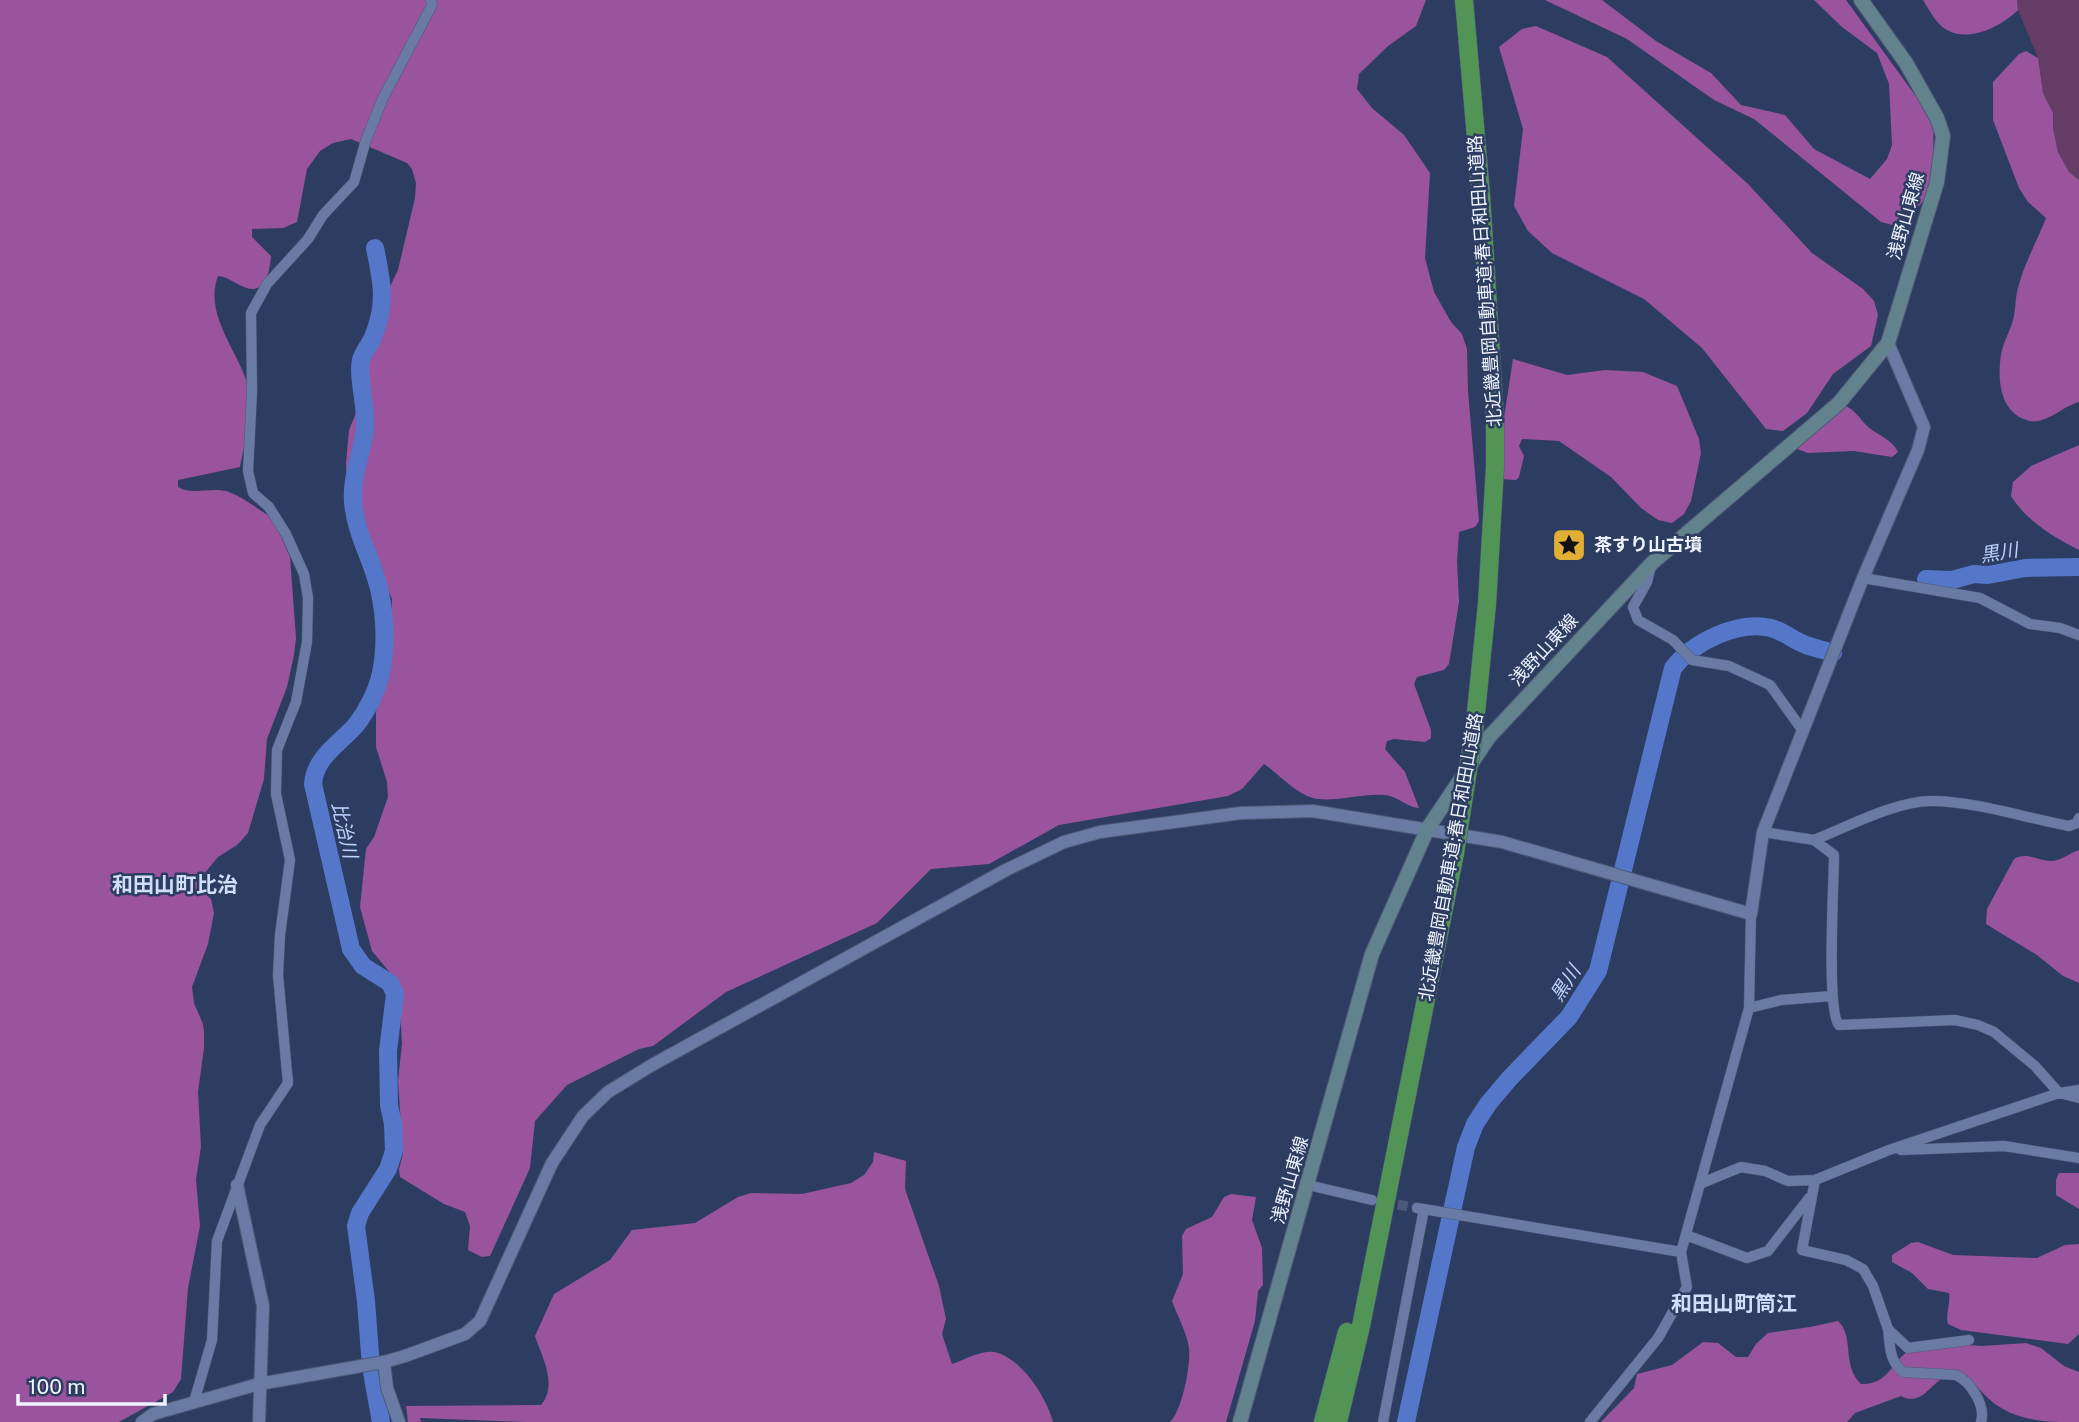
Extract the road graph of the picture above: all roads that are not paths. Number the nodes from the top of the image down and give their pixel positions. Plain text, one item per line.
1 (430, 0) edge
2 (1457, 0) edge
3 (1464, 0) edge
4 (1861, 0) edge
5 (1888, 342) junction
6 (1489, 561) junction
7 (1652, 563) junction
8 (1863, 578) junction
9 (2079, 635) edge
10 (1803, 730) junction
11 (2079, 818) edge
12 (1428, 828) junction
13 (1763, 832) junction
14 (1814, 840) junction
15 (1751, 914) junction
16 (1832, 996) junction
17 (1749, 1008) junction
18 (2079, 1090) edge
19 (2059, 1093) junction
20 (2079, 1098) edge
21 (1395, 1149) junction
22 (1889, 1150) junction
23 (2079, 1158) edge
24 (1815, 1180) junction
25 (1702, 1183) junction
26 (237, 1185) junction
27 (1308, 1185) junction
28 (1812, 1195) junction
29 (1372, 1200) tunnel mouth
30 (1686, 1235) junction
31 (1681, 1252) junction
32 (1888, 1329) junction
33 (1969, 1340) dead end
34 (384, 1362) junction
35 (259, 1384) junction
36 (194, 1402) junction
37 (142, 1422) edge
38 (259, 1422) edge
39 (399, 1422) edge
40 (1240, 1422) edge
41 (1323, 1422) edge
42 (1338, 1422) edge
43 (1383, 1422) edge
44 (1590, 1422) edge
45 (1981, 1422) edge

1 - 26 street
2 - 6 highway, 北近畿豊岡自動車道;春日和田山道路
3 - 6 highway, 北近畿豊岡自動車道;春日和田山道路
4 - 5 main road, 浅野山東線
5 - 7 main road, 浅野山東線
5 - 8 street
6 - 21 highway, 北近畿豊岡自動車道;春日和田山道路, bridge
7 - 10 street
7 - 12 main road, 浅野山東線
8 - 9 street
8 - 10 street
10 - 13 street
11 - 14 street
12 - 15 street
12 - 27 main road, 浅野山東線
12 - 34 street
13 - 14 street
13 - 15 street
14 - 16 street
15 - 17 street
16 - 17 street
16 - 19 street
17 - 25 street
18 - 19 street
19 - 20 street
19 - 22 street
21 - 41 highway, 北近畿豊岡自動車道;春日和田山道路
21 - 42 highway, 北近畿豊岡自動車道;春日和田山道路
22 - 23 street
22 - 24 street
24 - 25 street
24 - 28 street
25 - 30 street
26 - 35 street
26 - 36 street
27 - 29 street
27 - 40 main road, 浅野山東線
28 - 30 street
28 - 32 street
30 - 31 street
31 - 43 street
31 - 44 street
32 - 33 street
32 - 45 street
34 - 35 street
34 - 39 street
35 - 36 street
35 - 38 street
36 - 37 street

